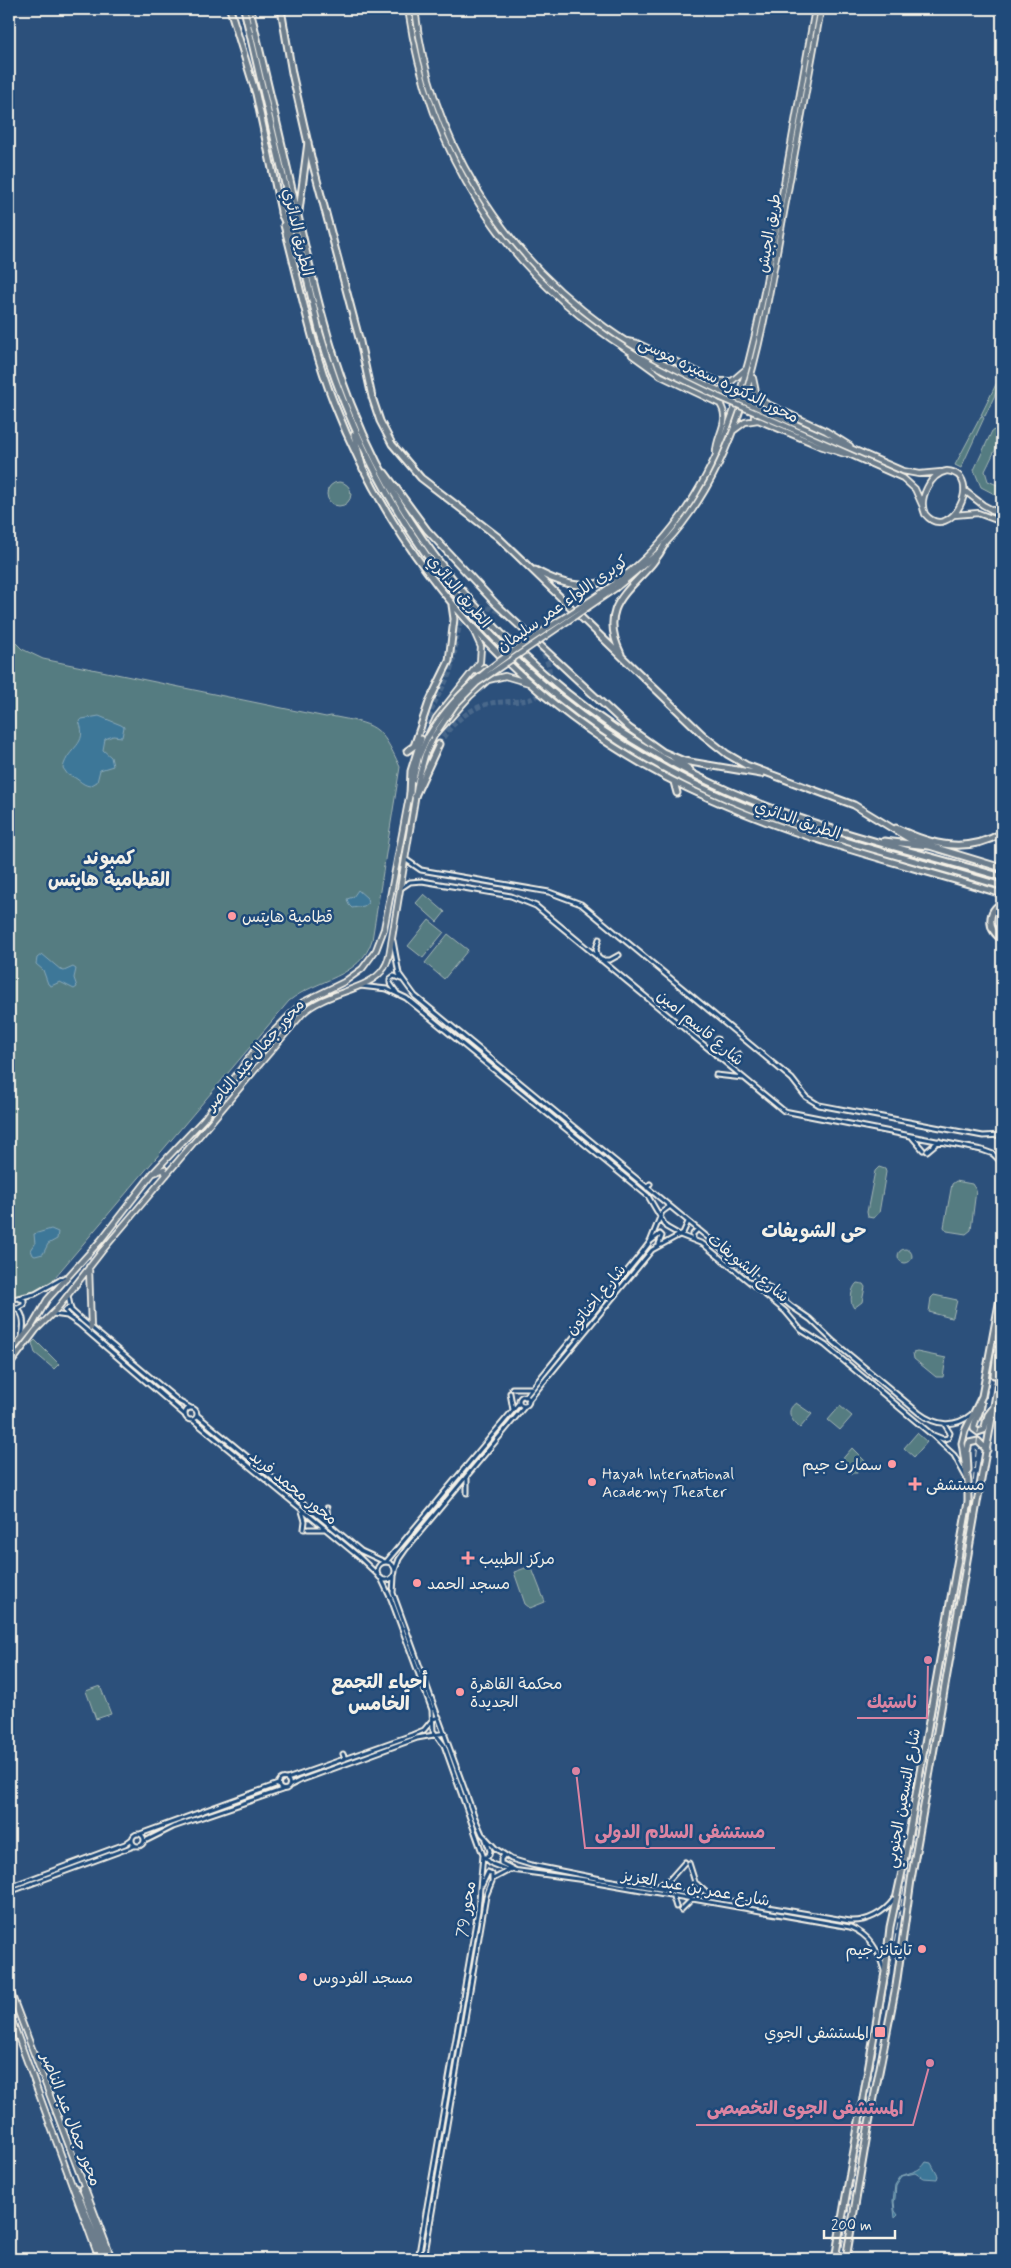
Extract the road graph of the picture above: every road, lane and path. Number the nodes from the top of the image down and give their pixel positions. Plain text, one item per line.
1 (230, 9) edge
2 (244, 9) edge
3 (250, 9) edge
4 (281, 9) edge
5 (408, 9) edge
6 (414, 9) edge
7 (815, 9) edge
8 (821, 9) edge
9 (308, 142) junction
10 (282, 213) junction
11 (298, 216) junction
12 (302, 260) junction
13 (626, 341) junction
14 (627, 349) junction
15 (748, 366) junction
16 (752, 374) junction
17 (726, 382) junction
18 (720, 394) junction
19 (761, 400) junction
20 (720, 404) junction
21 (351, 420) junction
22 (754, 420) junction
23 (732, 432) junction
24 (852, 452) junction
25 (718, 457) junction
26 (363, 469) junction
27 (382, 469) junction
28 (942, 472) junction
29 (965, 491) junction
30 (922, 507) junction
31 (993, 511) joint
32 (954, 515) junction
33 (1002, 519) edge
34 (665, 544) junction
35 (527, 565) junction
36 (629, 573) junction
37 (615, 586) junction
38 (451, 603) junction
39 (472, 627) junction
40 (622, 656) junction
41 (472, 673) junction
42 (485, 682) junction
43 (529, 683) junction
44 (431, 736) junction
45 (421, 739) tunnel mouth
46 (439, 744) tunnel mouth
47 (408, 751) dead end
48 (673, 757) junction
49 (694, 774) junction
50 (767, 774) junction
51 (674, 782) junction
52 (677, 793) dead end
53 (413, 795) junction
54 (886, 824) junction
55 (1002, 832) edge
56 (880, 842) junction
57 (928, 846) junction
58 (406, 859) junction
59 (1002, 868) edge
60 (1002, 878) edge
61 (1002, 886) edge
62 (401, 888) junction
63 (1002, 894) edge
64 (1002, 903) edge
65 (392, 938) junction
66 (599, 939) dead end
67 (1002, 939) edge
68 (619, 955) dead end
69 (599, 959) junction
70 (402, 979) junction
71 (359, 986) junction
72 (397, 993) junction
73 (717, 1039) dead end
74 (254, 1051) junction
75 (739, 1054) dead end
76 (717, 1057) junction
77 (264, 1058) junction
78 (246, 1063) junction
79 (256, 1068) junction
80 (716, 1075) dead end
81 (743, 1078) junction
82 (536, 1090) dead end
83 (533, 1094) junction
84 (1002, 1135) edge
85 (912, 1136) junction
86 (939, 1141) junction
87 (603, 1146) dead end
88 (600, 1149) junction
89 (1002, 1163) edge
90 (153, 1173) junction
91 (165, 1176) junction
92 (650, 1184) dead end
93 (647, 1188) junction
94 (670, 1207) junction
95 (660, 1216) junction
96 (688, 1222) junction
97 (698, 1230) junction
98 (680, 1235) junction
99 (692, 1240) junction
100 (650, 1242) junction
101 (659, 1245) junction
102 (732, 1251) dead end
103 (729, 1255) junction
104 (89, 1267) junction
105 (76, 1269) junction
106 (1002, 1286) edge
107 (68, 1294) junction
108 (19, 1299) junction
109 (9, 1300) edge
110 (9, 1305) edge
111 (16, 1308) junction
112 (71, 1310) junction
113 (11, 1311) dead end
114 (53, 1314) junction
115 (71, 1319) junction
116 (1002, 1319) edge
117 (91, 1328) junction
118 (22, 1338) junction
119 (9, 1354) edge
120 (1002, 1360) edge
121 (9, 1366) edge
122 (994, 1374) tunnel mouth
123 (512, 1388) dead end
124 (531, 1388) junction
125 (510, 1393) dead end
126 (524, 1396) junction
127 (528, 1401) junction
128 (980, 1402) junction
129 (519, 1403) junction
130 (525, 1406) junction
131 (994, 1406) junction
132 (190, 1408) junction
133 (513, 1410) junction
134 (976, 1411) junction
135 (185, 1414) junction
136 (197, 1416) junction
137 (193, 1420) junction
138 (944, 1424) junction
139 (932, 1434) junction
140 (987, 1450) junction
141 (467, 1475) junction
142 (967, 1475) junction
143 (968, 1482) junction
144 (467, 1493) dead end
145 (326, 1508) dead end
146 (302, 1510) junction
147 (328, 1523) junction
148 (325, 1529) junction
149 (361, 1551) junction
150 (393, 1553) junction
151 (357, 1555) junction
152 (950, 1556) dead end
153 (399, 1558) junction
154 (958, 1558) junction
155 (385, 1562) junction
156 (395, 1570) junction
157 (379, 1576) junction
158 (394, 1576) junction
159 (439, 1717) junction
160 (433, 1719) junction
161 (928, 1727) junction
162 (939, 1728) junction
163 (424, 1730) junction
164 (445, 1733) junction
165 (426, 1736) junction
166 (437, 1736) junction
167 (926, 1740) junction
168 (937, 1740) junction
169 (361, 1747) dead end
170 (349, 1752) dead end
171 (363, 1753) junction
172 (343, 1754) dead end
173 (351, 1757) junction
174 (345, 1759) junction
175 (287, 1779) junction
176 (278, 1784) junction
177 (289, 1786) junction
178 (282, 1790) junction
179 (140, 1834) junction
180 (485, 1837) junction
181 (132, 1839) junction
182 (145, 1841) junction
183 (125, 1844) junction
184 (134, 1846) junction
185 (127, 1849) junction
186 (504, 1855) junction
187 (484, 1856) junction
188 (514, 1870) junction
189 (911, 1880) junction
190 (917, 1880) dead end
191 (492, 1881) junction
192 (634, 1884) junction
193 (482, 1886) junction
194 (9, 1887) edge
195 (653, 1888) junction
196 (633, 1889) junction
197 (9, 1892) edge
198 (898, 1894) junction
199 (673, 1896) junction
200 (715, 1898) junction
201 (692, 1900) junction
202 (676, 1908) dead end
203 (681, 1910) dead end
204 (857, 1921) junction
205 (857, 1930) junction
206 (885, 1972) junction
207 (9, 1988) edge
208 (9, 2012) edge
209 (463, 2029) junction
210 (457, 2030) junction
211 (455, 2040) junction
212 (461, 2040) junction
213 (60, 2112) dead end
214 (55, 2113) junction
215 (82, 2182) junction
216 (71, 2184) junction
217 (430, 2192) junction
218 (435, 2193) junction
219 (428, 2200) junction
220 (434, 2201) junction
221 (837, 2247) junction
222 (848, 2248) junction
223 (99, 2259) edge
224 (104, 2259) edge
225 (108, 2259) edge
226 (112, 2259) edge
227 (418, 2259) edge
228 (424, 2259) edge
229 (835, 2259) edge
230 (846, 2259) edge

1 - 10 highway, الطريق الدائري
2 - 12 highway, الطريق الدائري
3 - 11 highway, الطريق الدائري
4 - 9 highway, الطريق الدائري
5 - 14 main road, محور الدكتوره سميره موسى
6 - 13 main road, محور الدكتوره سميره موسى
7 - 15 main road, طريق الجيش
8 - 16 main road, طريق الجيش
9 - 11 highway
9 - 35 highway, الطريق الدائري
10 - 12 highway
10 - 26 highway, الطريق الدائري
11 - 27 highway, الطريق الدائري
12 - 21 highway, الطريق الدائري
13 - 17 main road
13 - 18 main road, محور الدكتوره سميره موسى
14 - 18 main road, محور الدكتوره سميره موسى
14 - 20 main road
15 - 17 main road
15 - 25 main road, طريق الجيش
16 - 19 main road
16 - 23 main road, طريق الجيش
17 - 20 main road
18 - 24 main road, محور الدكتوره سميره موسى, bridge
19 - 22 main road
19 - 24 main road
20 - 25 main road
21 - 26 highway
21 - 61 highway, الطريق الدائري
22 - 23 main road
22 - 24 main road
23 - 25 main road, طريق الجيش
24 - 28 main road, محور الدكتوره سميره موسى
24 - 30 main road, محور الدكتوره سميره موسى
25 - 34 main road, كوبرى اللواء عمر سليمان
25 - 36 main road, كوبرى اللواء عمر سليمان
26 - 38 highway, الطريق الدائري
27 - 48 highway
27 - 49 highway, الطريق الدائري
28 - 29 main road
28 - 30 main road
29 - 31 main road
29 - 32 main road
30 - 32 main road
31 - 33 highway
32 - 33 main road
34 - 37 main road, كوبرى اللواء عمر سليمان
34 - 40 highway
35 - 36 highway
35 - 40 highway, الطريق الدائري
36 - 37 main road, كوبرى اللواء عمر سليمان
37 - 44 main road, كوبرى اللواء عمر سليمان, bridge
38 - 39 highway, الطريق الدائري
38 - 47 highway
39 - 41 main road, محور جمال عبد الناصر
39 - 43 highway, الطريق الدائري
40 - 50 highway, الطريق الدائري
41 - 42 main road
41 - 44 main road, محور جمال عبد الناصر
42 - 43 main road
42 - 44 main road, محور جمال عبد الناصر
43 - 51 highway, الطريق الدائري
44 - 53 main road, محور جمال عبد الناصر
45 - 53 highway
46 - 53 highway
48 - 49 highway
48 - 50 highway
49 - 56 highway, الطريق الدائري
50 - 54 highway, الطريق الدائري
51 - 52 highway
51 - 63 highway, الطريق الدائري
53 - 58 main road, محور جمال عبد الناصر
53 - 74 main road, محور جمال عبد الناصر
54 - 55 highway
54 - 57 highway, الطريق الدائري
56 - 57 highway
56 - 60 highway, الطريق الدائري
57 - 59 highway, الطريق الدائري
58 - 62 main road, محور جمال عبد الناصر
58 - 84 main road, شارع قاسم امين
62 - 65 main road, محور جمال عبد الناصر
62 - 69 main road, شارع قاسم امين
64 - 67 highway
65 - 70 main road, شارع الشويفات
65 - 71 main road, محور جمال عبد الناصر
66 - 69 main road
68 - 69 main road
69 - 76 main road, شارع قاسم امين
70 - 72 main road
70 - 83 main road, شارع الشويفات
71 - 72 main road, شارع الشويفات
71 - 77 main road, محور جمال عبد الناصر
72 - 95 main road, شارع الشويفات
73 - 76 main road
74 - 77 main road
74 - 78 main road, محور جمال عبد الناصر
75 - 76 main road
76 - 81 main road, شارع قاسم امين
77 - 79 main road, محور جمال عبد الناصر
78 - 79 main road
78 - 90 main road, محور جمال عبد الناصر
79 - 91 main road, محور جمال عبد الناصر
80 - 81 main road
81 - 85 main road, شارع قاسم امين
82 - 83 main road
83 - 88 main road, شارع الشويفات
85 - 86 main road, شارع قاسم امين
85 - 86 main road
86 - 89 main road, شارع قاسم امين
87 - 88 main road
88 - 93 main road, شارع الشويفات
90 - 91 main road
90 - 105 main road, محور جمال عبد الناصر
91 - 104 main road, محور جمال عبد الناصر
92 - 93 main road
93 - 94 main road, شارع الشويفات
94 - 95 main road, شارع اخناتون
94 - 96 main road, شارع الشويفات
95 - 98 main road, شارع الشويفات
95 - 100 main road, شارع اخناتون
96 - 97 main road, شارع الشويفات
96 - 98 main road
97 - 99 main road
97 - 103 main road, شارع الشويفات
98 - 99 main road, شارع الشويفات
98 - 101 main road, شارع اخناتون
99 - 139 main road, شارع الشويفات
100 - 101 main road
100 - 124 main road, شارع اخناتون
101 - 127 main road, شارع اخناتون
102 - 103 main road
103 - 138 main road, شارع الشويفات
104 - 107 main road, محور جمال عبد الناصر
104 - 117 main road
105 - 108 main road
105 - 118 main road, محور جمال عبد الناصر
106 - 128 highway, شارع التسعين الجنوبي
107 - 112 main road
107 - 114 main road, محور جمال عبد الناصر
108 - 109 main road
108 - 111 main road
110 - 111 main road
111 - 113 main road
111 - 118 main road
112 - 115 main road
112 - 117 main road
114 - 115 main road
114 - 121 main road, محور جمال عبد الناصر
115 - 135 main road
116 - 122 highway
117 - 132 main road
118 - 119 main road, محور جمال عبد الناصر
120 - 131 highway, شارع التسعين الجنوبي
123 - 124 main road
124 - 126 main road, شارع اخناتون
125 - 133 main road
126 - 127 main road
126 - 129 main road, شارع اخناتون
127 - 130 main road, شارع اخناتون
128 - 131 highway
128 - 134 highway, شارع التسعين الجنوبي
129 - 130 main road
129 - 133 main road
130 - 141 main road
131 - 140 highway, شارع التسعين الجنوبي
132 - 135 main road
132 - 136 main road
133 - 150 main road
134 - 138 main road
134 - 142 highway, شارع التسعين الجنوبي
135 - 137 main road
136 - 137 main road
136 - 147 main road, محور محمد فريد
137 - 146 main road, محور محمد فريد
138 - 139 main road
139 - 143 main road, شارع الشويفات
140 - 142 highway
140 - 162 highway, شارع التسعين الجنوبي
141 - 144 main road
141 - 153 main road
142 - 143 highway, شارع التسعين الجنوبي
143 - 154 highway, شارع التسعين الجنوبي
145 - 147 main road
146 - 148 main road, محور محمد فريد
146 - 148 main road
147 - 149 main road, محور محمد فريد
148 - 151 main road, محور محمد فريد
149 - 151 main road
149 - 155 main road, محور محمد فريد
150 - 153 main road
150 - 155 main road
151 - 157 main road, محور محمد فريد
152 - 154 highway
153 - 156 main road
154 - 161 highway, شارع التسعين الجنوبي
155 - 156 main road
155 - 157 main road
156 - 158 main road
157 - 158 main road
157 - 160 main road, محور 79
158 - 159 main road
159 - 160 main road
159 - 164 main road
160 - 163 main road
160 - 166 main road, محور 79
161 - 162 highway
161 - 167 highway, شارع التسعين الجنوبي
162 - 168 highway, شارع التسعين الجنوبي
163 - 165 main road
163 - 171 main road
164 - 166 main road
164 - 180 main road
165 - 166 main road
165 - 177 main road
166 - 187 main road, محور 79
167 - 168 highway
167 - 198 highway, شارع التسعين الجنوبي
168 - 189 highway, شارع التسعين الجنوبي
169 - 171 main road
170 - 173 main road
171 - 173 main road
172 - 174 main road
173 - 174 main road
174 - 175 main road
175 - 176 main road
175 - 177 main road
176 - 178 main road
176 - 179 main road
177 - 178 main road
178 - 182 main road
179 - 181 main road
179 - 182 main road
180 - 186 main road, شارع عمر بن عبد العزيز
180 - 187 main road
181 - 183 main road
181 - 184 main road
182 - 184 main road
183 - 185 main road
183 - 194 main road
184 - 185 main road
185 - 197 main road
186 - 188 main road
186 - 192 main road, شارع عمر بن عبد العزيز
187 - 188 main road, شارع عمر بن عبد العزيز
187 - 193 main road, محور 79
188 - 191 main road, محور 79
188 - 196 main road, شارع عمر بن عبد العزيز
189 - 190 highway
189 - 222 highway, شارع التسعين الجنوبي
191 - 193 main road
191 - 209 main road, محور 79
192 - 195 main road, شارع عمر بن عبد العزيز
192 - 196 main road
193 - 210 main road, محور 79
195 - 200 main road, شارع عمر بن عبد العزيز
195 - 200 main road
196 - 199 main road, شارع عمر بن عبد العزيز
198 - 204 main road
198 - 206 highway, شارع التسعين الجنوبي
199 - 201 main road, شارع عمر بن عبد العزيز
199 - 202 main road
200 - 204 main road, شارع عمر بن عبد العزيز
201 - 203 main road
201 - 205 main road, شارع عمر بن عبد العزيز
204 - 205 main road
205 - 206 main road, شارع عمر بن عبد العزيز
206 - 221 highway, شارع التسعين الجنوبي
207 - 214 main road, محور جمال عبد الناصر
208 - 216 main road, محور جمال عبد الناصر
209 - 210 main road
209 - 212 main road, محور 79
210 - 211 main road, محور 79
211 - 212 main road
211 - 217 main road, محور 79
212 - 218 main road, محور 79
213 - 214 main road
214 - 215 main road, محور جمال عبد الناصر
215 - 225 main road
215 - 226 main road, محور جمال عبد الناصر
216 - 223 main road, محور جمال عبد الناصر
216 - 224 main road
217 - 218 main road
217 - 219 main road, محور 79
218 - 220 main road, محور 79
219 - 220 main road
219 - 227 main road, محور 79
220 - 228 main road, محور 79
221 - 222 highway
221 - 229 highway, شارع التسعين الجنوبي
222 - 230 highway, شارع التسعين الجنوبي

